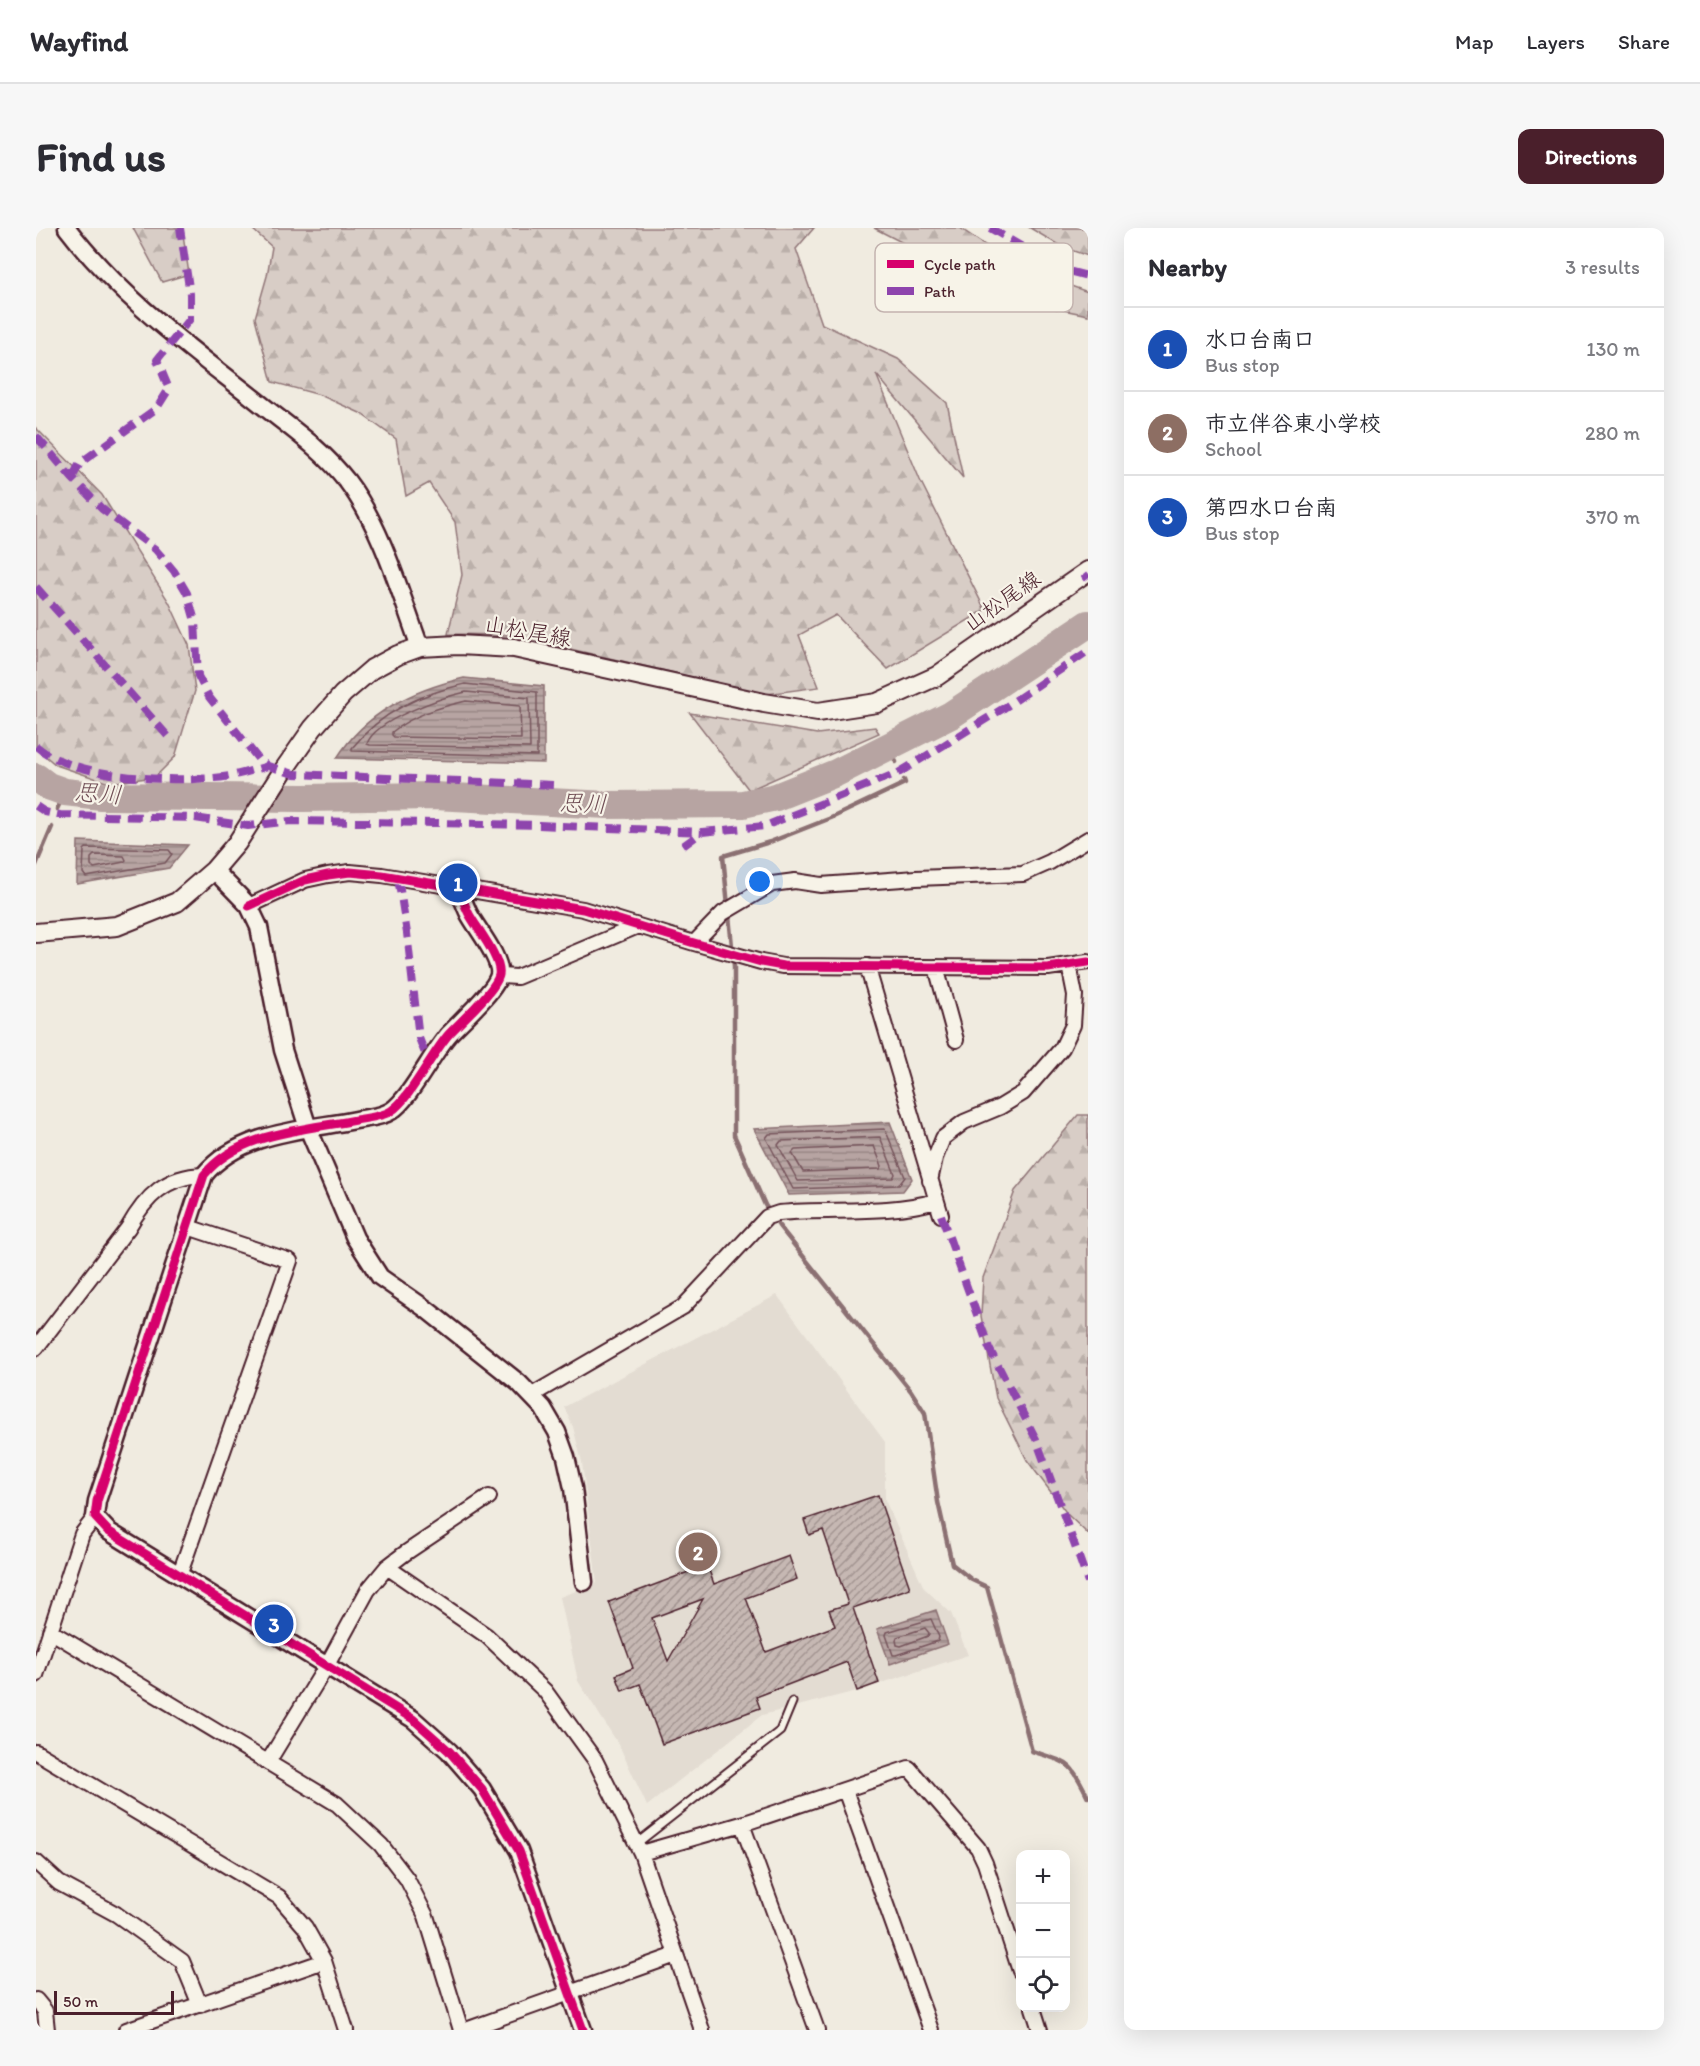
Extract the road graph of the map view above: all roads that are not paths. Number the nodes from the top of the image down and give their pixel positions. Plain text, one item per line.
1 (67, 228) edge
2 (1088, 571) edge
3 (420, 647) junction
4 (1088, 839) edge
5 (214, 870) junction
6 (459, 889) junction
7 (249, 906) junction
8 (638, 926) junction
9 (36, 933) edge
10 (694, 943) junction
11 (1088, 962) edge
12 (1070, 965) junction
13 (867, 966) junction
14 (936, 967) junction
15 (499, 976) junction
16 (956, 1040) dead end
17 (308, 1128) junction
18 (204, 1175) junction
19 (930, 1181) junction
20 (936, 1200) junction
21 (941, 1215) dead end
22 (188, 1227) junction
23 (36, 1327) edge
24 (37, 1346) edge
25 (532, 1395) junction
26 (489, 1497) dead end
27 (95, 1517) junction
28 (387, 1567) junction
29 (179, 1576) junction
30 (584, 1582) dead end
31 (50, 1631) junction
32 (327, 1665) junction
33 (36, 1675) edge
34 (792, 1702) dead end
35 (36, 1752) edge
36 (268, 1762) junction
37 (845, 1790) junction
38 (742, 1824) junction
39 (639, 1848) junction
40 (36, 1862) edge
41 (676, 1955) junction
42 (1016, 1958) edge
43 (324, 1961) junction
44 (570, 1994) junction
45 (36, 2000) edge
46 (200, 2005) junction
47 (1035, 2012) edge
48 (47, 2030) edge
49 (126, 2030) edge
50 (346, 2030) edge
51 (461, 2030) edge
52 (466, 2030) edge
53 (583, 2030) edge
54 (702, 2030) edge
55 (817, 2030) edge
56 (931, 2030) edge
57 (1040, 2030) edge

1 - 3 street
2 - 3 main road, 山松尾線
3 - 5 main road, 山松尾線
4 - 10 street
5 - 7 street
5 - 9 main road, 山松尾線
6 - 7 street
6 - 8 street
6 - 15 street
7 - 17 street
8 - 10 street
8 - 15 street
10 - 13 street
11 - 12 street
12 - 14 street
12 - 19 street
13 - 14 street
13 - 19 street
14 - 16 street
15 - 17 street
17 - 18 street
17 - 25 street
18 - 22 street
18 - 24 street
19 - 20 street
20 - 21 street
20 - 25 street
22 - 27 street
22 - 29 street
23 - 24 street
25 - 30 street
26 - 28 street
27 - 29 street
27 - 31 street
28 - 32 street
28 - 39 street
29 - 32 street
31 - 33 street
31 - 36 street
32 - 36 street
32 - 44 street
34 - 39 lane
35 - 43 street
36 - 51 street
37 - 38 street
37 - 42 street
37 - 56 street
38 - 39 street
38 - 55 street
39 - 41 street
40 - 46 street
41 - 44 street
41 - 54 street
43 - 46 street
43 - 50 street
44 - 52 street
44 - 53 street
45 - 48 street
46 - 49 street
47 - 57 street

